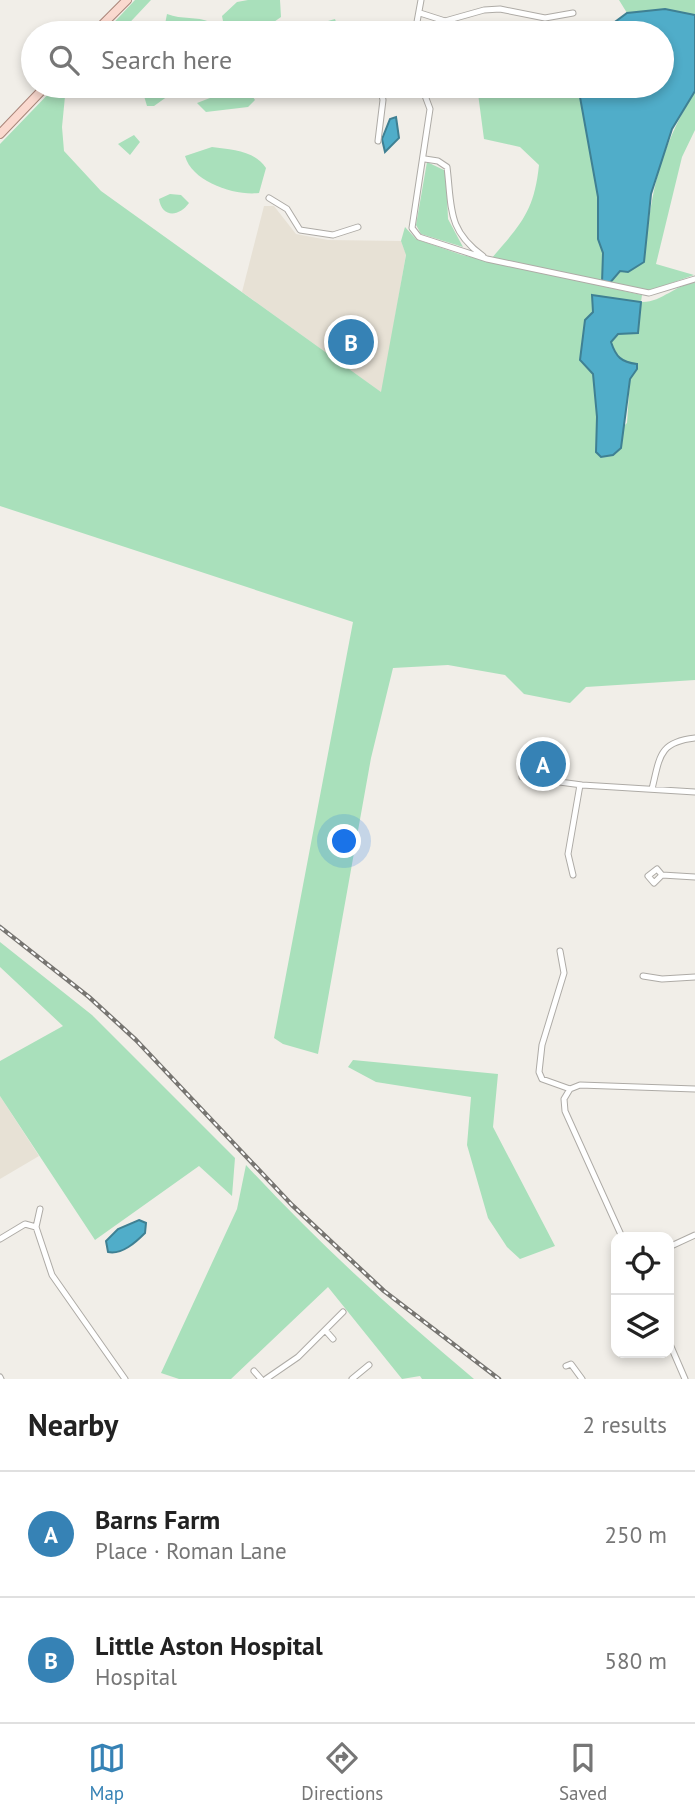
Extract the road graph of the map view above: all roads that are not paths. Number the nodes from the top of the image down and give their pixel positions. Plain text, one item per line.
1 (127, 0) edge
2 (421, 0) edge
3 (419, 13) junction
4 (573, 13) dead end
5 (106, 21) edge
6 (417, 21) edge
7 (34, 98) edge
8 (383, 98) edge
9 (426, 98) edge
10 (0, 134) edge
11 (378, 141) dead end
12 (425, 159) junction
13 (269, 198) dead end
14 (358, 227) dead end
15 (487, 259) junction
16 (695, 279) edge
17 (695, 738) edge
18 (522, 777) dead end
19 (580, 785) junction
20 (652, 789) junction
21 (695, 792) edge
22 (573, 875) dead end
23 (662, 875) dead end
24 (695, 877) edge
25 (561, 951) dead end
26 (643, 976) dead end
27 (695, 977) edge
28 (570, 1089) junction
29 (695, 1089) edge
30 (40, 1209) dead end
31 (36, 1227) junction
32 (620, 1232) edge
33 (695, 1235) edge
34 (0, 1239) edge
35 (674, 1245) edge
36 (343, 1312) dead end
37 (325, 1330) junction
38 (333, 1339) dead end
39 (674, 1354) edge
40 (369, 1365) dead end
41 (566, 1366) dead end
42 (254, 1371) dead end
43 (354, 1378) edge
44 (125, 1379) edge
45 (263, 1379) edge
46 (582, 1379) edge
47 (685, 1379) edge

1 - 5 main road
2 - 3 street
3 - 4 street
3 - 6 street
7 - 10 main road
8 - 11 street
9 - 12 street
12 - 15 street
12 - 15 street
13 - 14 street
15 - 16 street
17 - 20 street
18 - 19 street
19 - 20 street
19 - 22 street
20 - 21 street
23 - 24 street
25 - 28 street
26 - 27 street
28 - 29 street
28 - 32 street
30 - 31 street
31 - 34 street
31 - 44 street
33 - 35 street
36 - 37 street
37 - 38 street
37 - 45 street
39 - 47 street
40 - 43 street
41 - 46 street
42 - 45 street

